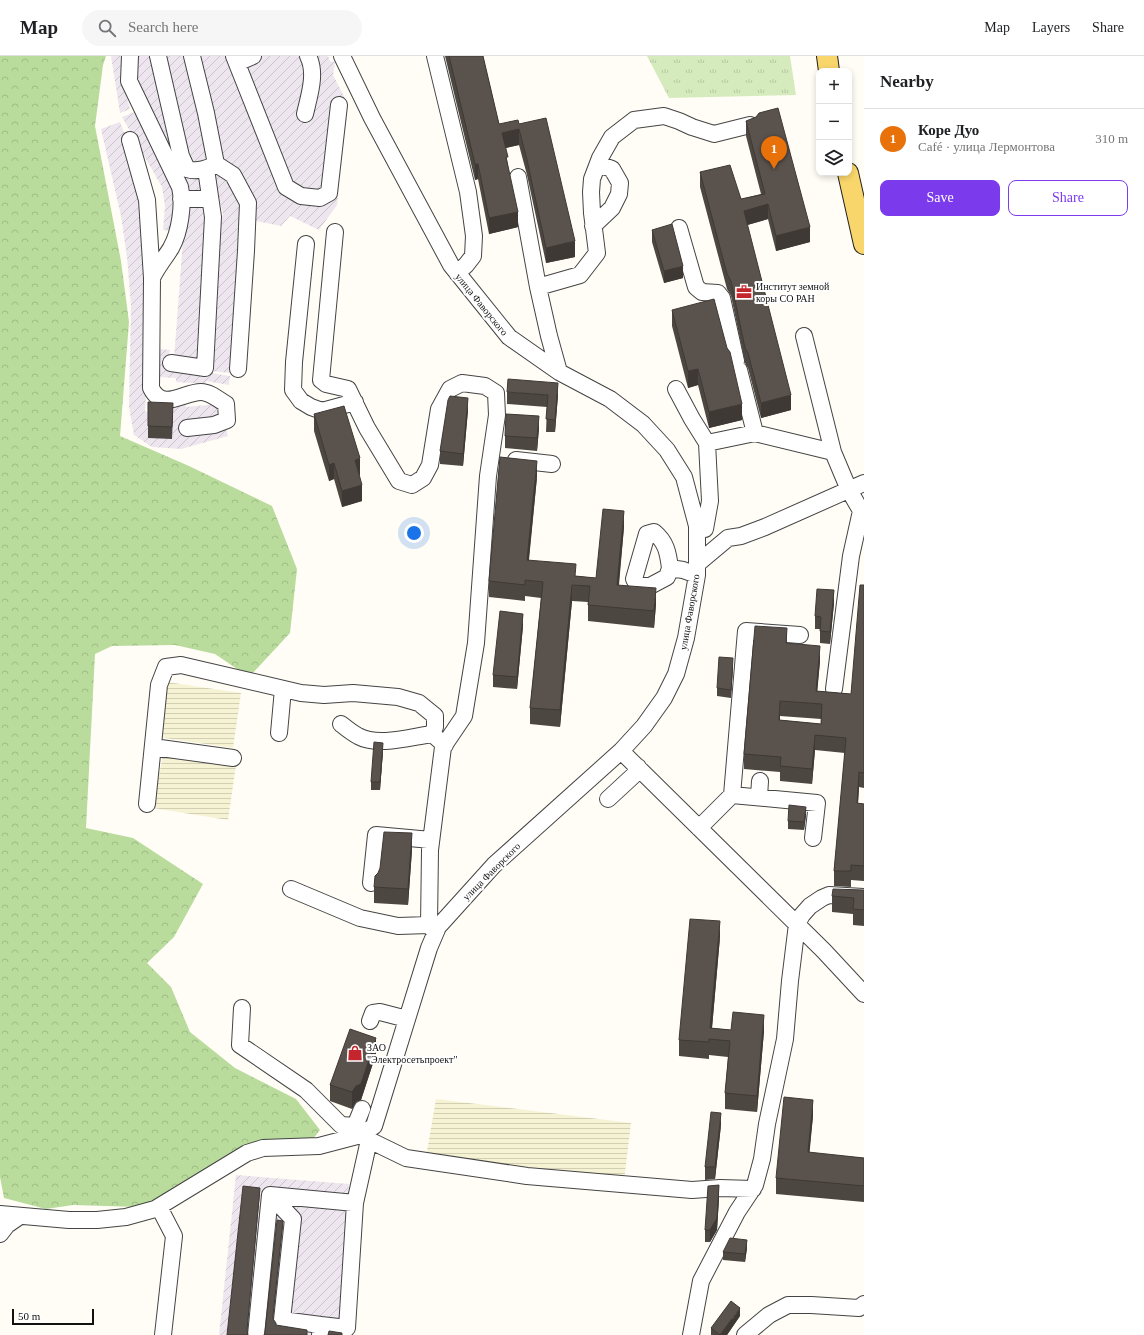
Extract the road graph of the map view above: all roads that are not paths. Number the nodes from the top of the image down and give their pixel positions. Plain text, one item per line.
1 (130, 56) edge
2 (158, 56) edge
3 (192, 56) edge
4 (253, 56) edge
5 (308, 56) edge
6 (342, 56) edge
7 (435, 56) edge
8 (827, 56) edge
9 (235, 59) edge
10 (829, 68) edge
11 (339, 105) dead end
12 (305, 114) dead end
13 (750, 125) edge
14 (130, 140) dead end
15 (598, 164) junction
16 (211, 167) junction
17 (849, 176) edge
18 (518, 177) dead end
19 (182, 199) junction
20 (210, 199) junction
21 (594, 226) junction
22 (679, 228) dead end
23 (335, 232) dead end
24 (306, 244) dead end
25 (864, 244) edge
26 (457, 273) junction
27 (152, 278) junction
28 (538, 286) junction
29 (804, 336) dead end
30 (171, 363) dead end
31 (238, 369) dead end
32 (559, 372) junction
33 (676, 389) dead end
34 (355, 402) junction
35 (187, 428) dead end
36 (755, 433) junction
37 (707, 442) junction
38 (833, 452) junction
39 (491, 458) junction
40 (552, 464) dead end
41 (864, 483) edge
42 (849, 490) junction
43 (862, 513) edge
44 (701, 528) junction
45 (728, 538) junction
46 (670, 568) dead end
47 (697, 569) junction
48 (800, 635) dead end
49 (283, 689) junction
50 (834, 689) dead end
51 (341, 724) dead end
52 (279, 733) dead end
53 (432, 734) junction
54 (445, 744) junction
55 (153, 747) junction
56 (621, 750) junction
57 (233, 758) dead end
58 (638, 767) junction
59 (760, 781) dead end
60 (732, 795) junction
61 (759, 797) junction
62 (608, 799) dead end
63 (147, 804) dead end
64 (699, 828) junction
65 (813, 838) dead end
66 (431, 840) junction
67 (371, 883) dead end
68 (291, 889) dead end
69 (864, 897) edge
70 (773, 918) dead end
71 (794, 921) junction
72 (432, 929) junction
73 (864, 994) edge
74 (242, 1008) dead end
75 (407, 1019) junction
76 (370, 1021) dead end
77 (362, 1109) dead end
78 (365, 1132) junction
79 (753, 1189) junction
80 (270, 1195) junction
81 (355, 1203) junction
82 (159, 1207) junction
83 (0, 1214) edge
84 (20, 1216) junction
85 (0, 1234) edge
86 (864, 1304) edge
87 (321, 1330) edge
88 (347, 1331) edge
89 (163, 1335) edge
90 (256, 1335) edge
91 (691, 1335) edge
92 (745, 1335) edge

1 - 19 street
2 - 16 street
3 - 16 street
4 - 9 street
5 - 12 street
6 - 26 street, улица Фаворского
7 - 26 street
8 - 10 main road
9 - 11 street
13 - 15 street
14 - 27 street
15 - 21 street
15 - 21 street
16 - 20 street
16 - 31 street
17 - 25 main road
18 - 28 street
19 - 20 street
19 - 27 street
20 - 30 street
21 - 28 street
22 - 36 street
23 - 34 street
24 - 34 street
26 - 32 street, улица Фаворского
27 - 35 street
28 - 32 street
29 - 38 street
32 - 44 street, улица Фаворского
33 - 37 street
34 - 39 street
36 - 37 street
36 - 38 street
37 - 44 street
38 - 42 street
39 - 40 street
39 - 54 street
41 - 42 street
42 - 43 street
42 - 45 street
43 - 50 street
44 - 45 street
44 - 47 street, улица Фаворского
45 - 47 street
46 - 47 street
47 - 56 street, улица Фаворского
48 - 60 street
49 - 52 street
49 - 53 street
49 - 55 street
51 - 53 street
53 - 54 street
54 - 66 street
55 - 57 street
55 - 63 street
56 - 58 street
56 - 72 street, улица Фаворского
58 - 62 street
58 - 64 street
59 - 61 street
60 - 61 street
60 - 64 street
61 - 65 street
64 - 71 street
66 - 67 street
66 - 72 street
68 - 72 street
69 - 71 street
70 - 71 street
71 - 73 street
71 - 79 street
72 - 75 street, улица Фаворского
74 - 78 street
75 - 76 street
75 - 78 street, улица Фаворского
77 - 78 street
78 - 79 street
78 - 81 street
78 - 82 street
79 - 91 street
80 - 81 street
80 - 87 street
80 - 90 street
81 - 88 street
82 - 84 street
82 - 89 street
83 - 84 street
84 - 85 street
86 - 92 street
87 - 88 street

